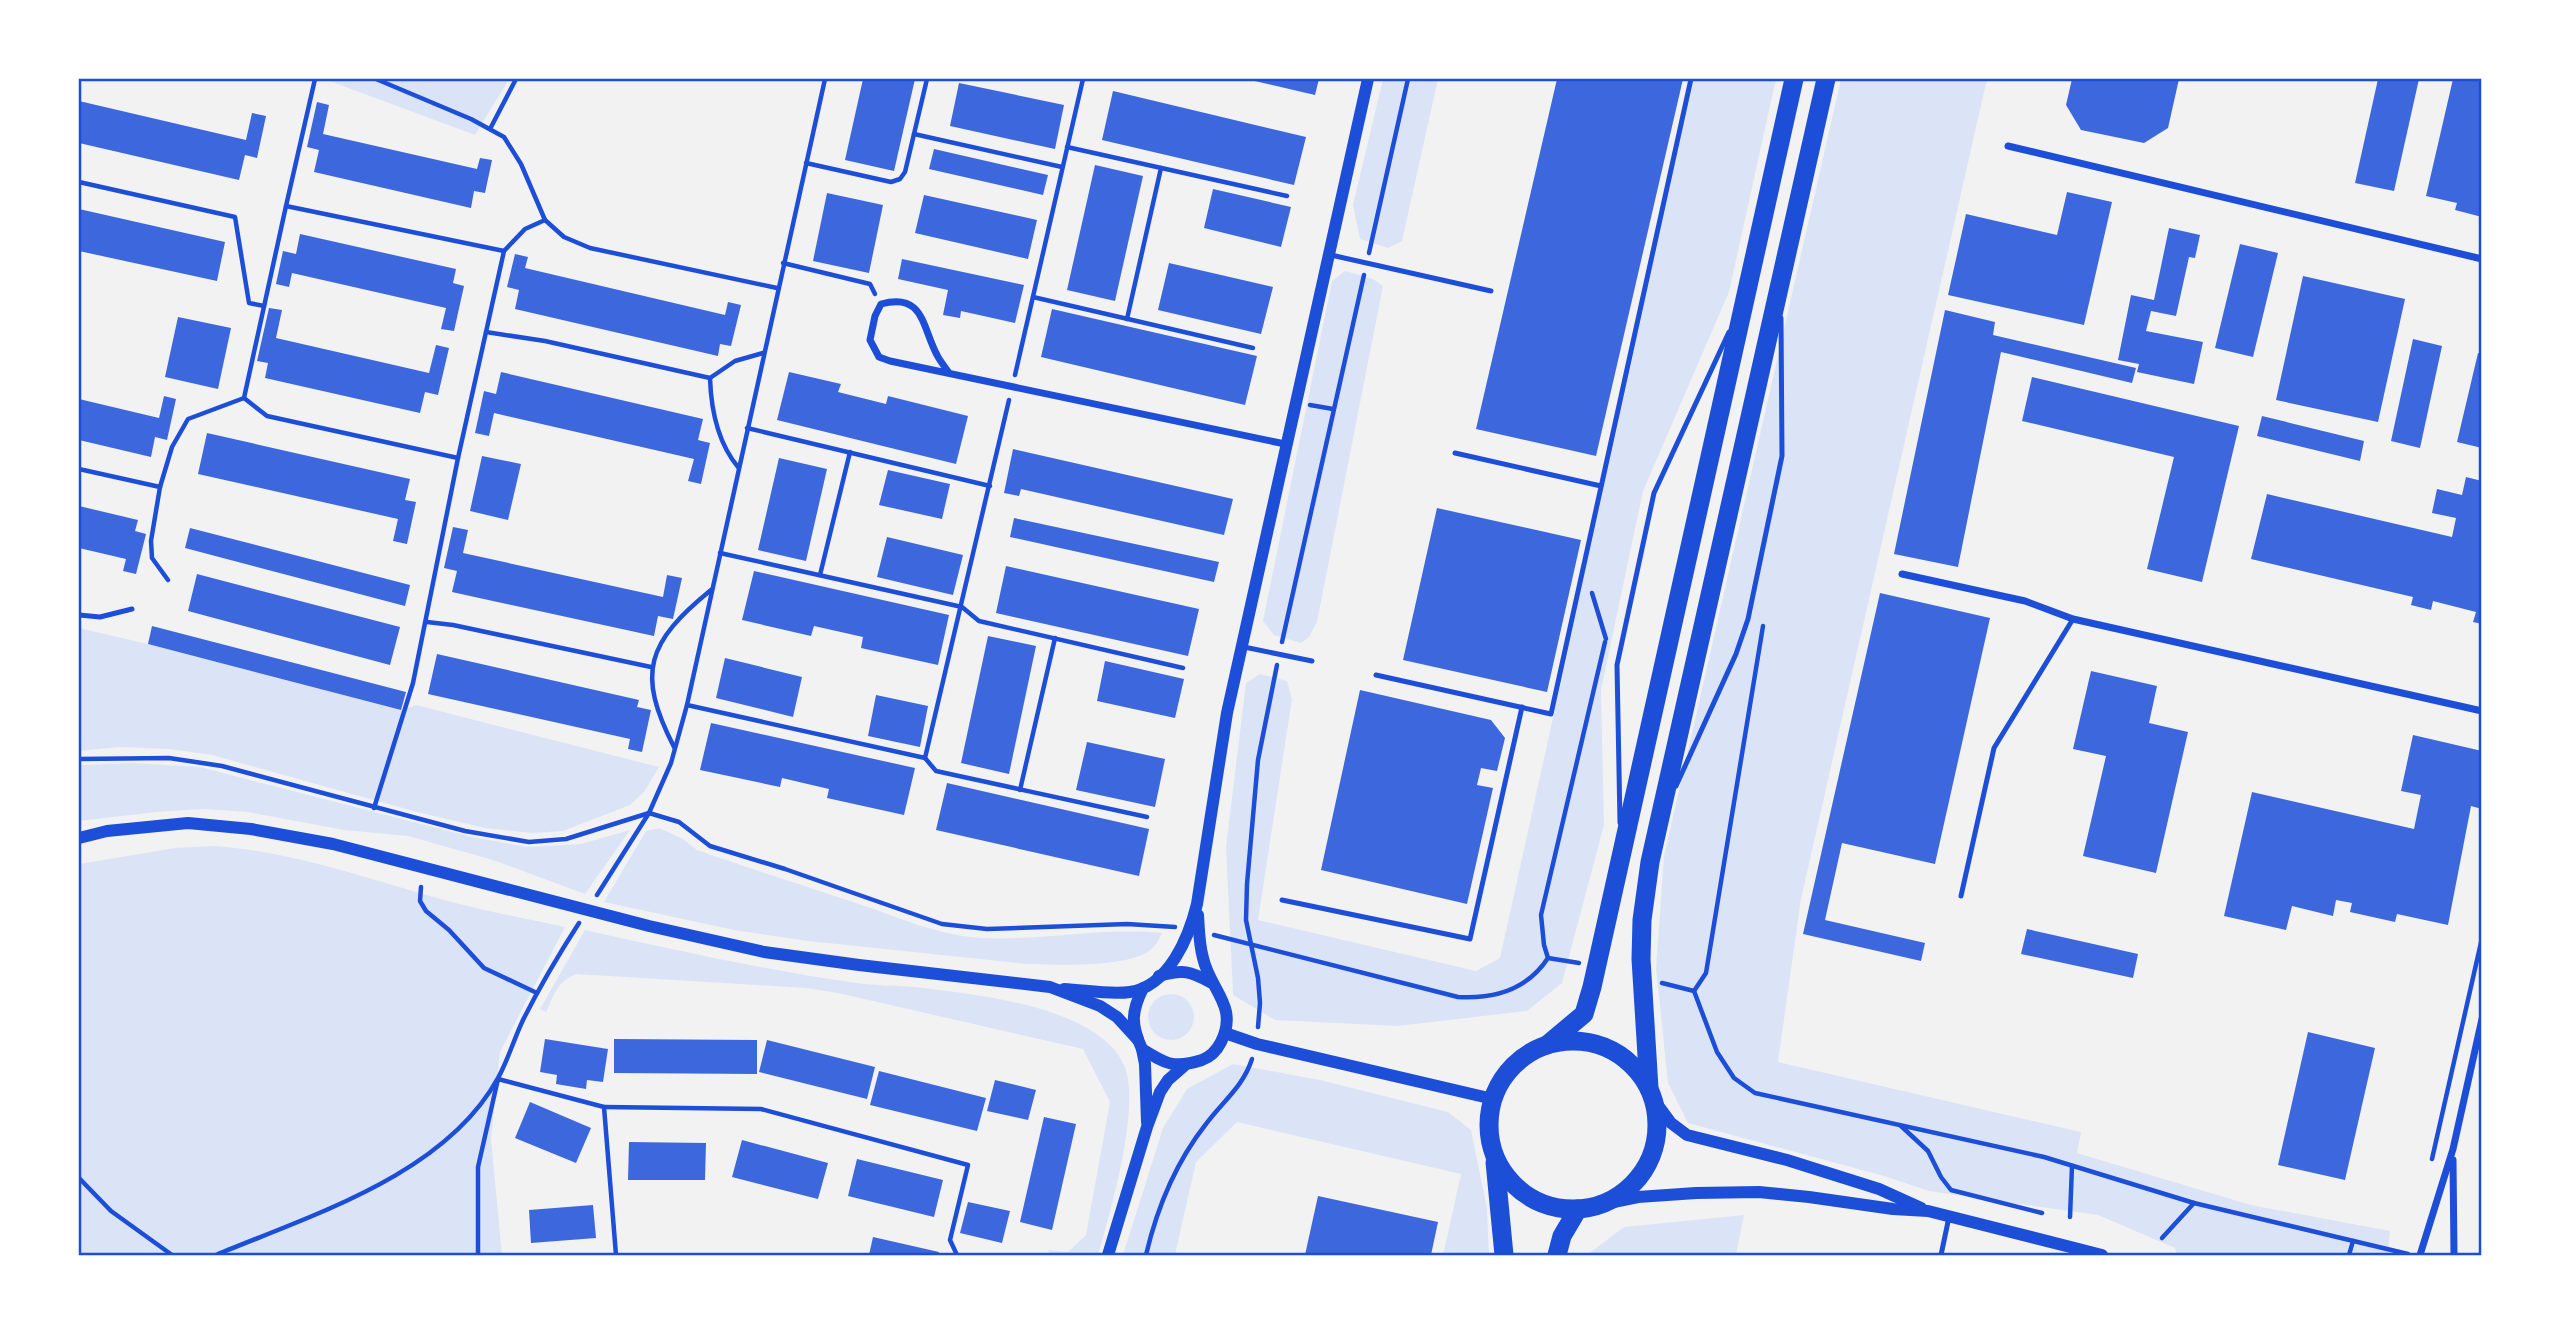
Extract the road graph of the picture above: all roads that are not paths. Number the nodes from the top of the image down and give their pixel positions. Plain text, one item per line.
1 (1368, 79) edge
2 (1691, 79) edge
3 (1794, 79) edge
4 (1826, 79) edge
5 (2008, 146) dead end
6 (1328, 254) junction
7 (2482, 259) edge
8 (1784, 267) junction
9 (1491, 291) dead end
10 (1744, 300) junction
11 (949, 373) junction
12 (1285, 444) junction
13 (1455, 453) dead end
14 (1601, 486) junction
15 (1902, 574) dead end
16 (132, 608) dead end
17 (79, 615) edge
18 (2074, 619) junction
19 (1241, 646) junction
20 (1312, 661) dead end
21 (1376, 675) dead end
22 (1522, 707) junction
23 (2482, 711) edge
24 (79, 838) edge
25 (1620, 857) junction
26 (1650, 862) junction
27 (1961, 896) dead end
28 (1282, 900) dead end
29 (1195, 931) junction
30 (1159, 976) junction
31 (1212, 983) junction
32 (1050, 988) junction
33 (1143, 988) junction
34 (2482, 1019) edge
35 (1225, 1033) junction
36 (1140, 1045) junction
37 (1547, 1045) junction
38 (1184, 1066) junction
39 (1652, 1094) junction
40 (1493, 1100) junction
41 (1147, 1127) junction
42 (2453, 1149) junction
43 (1493, 1151) junction
44 (1586, 1208) junction
45 (1928, 1211) junction
46 (1950, 1216) junction
47 (1108, 1255) edge
48 (1504, 1255) edge
49 (1557, 1255) edge
50 (1941, 1255) edge
51 (2102, 1255) edge
52 (2420, 1255) edge
53 (2454, 1255) edge

1 - 6 street
2 - 14 lane
3 - 10 highway
4 - 8 highway
5 - 7 street
6 - 9 lane
6 - 12 street
8 - 26 highway
8 - 26 lane
10 - 25 highway
10 - 25 lane
11 - 11 street
11 - 12 street
12 - 19 street
13 - 14 lane
14 - 22 lane
15 - 18 street
16 - 17 lane
18 - 23 street
18 - 27 lane
19 - 20 lane
19 - 29 street
21 - 22 lane
22 - 28 lane
24 - 32 street
25 - 37 highway
26 - 39 highway
29 - 30 street
29 - 31 street
30 - 31 street
30 - 33 street
31 - 35 street
32 - 33 street
32 - 36 street
33 - 36 street
34 - 42 street
35 - 38 street
35 - 40 street
36 - 38 street
36 - 41 street
37 - 39 highway
37 - 40 highway
38 - 41 street
39 - 44 highway
39 - 45 street
40 - 43 highway
41 - 47 street
42 - 52 street
42 - 53 street
43 - 44 highway
43 - 48 highway
44 - 45 street
44 - 49 highway
45 - 46 street
46 - 50 lane
46 - 51 street

